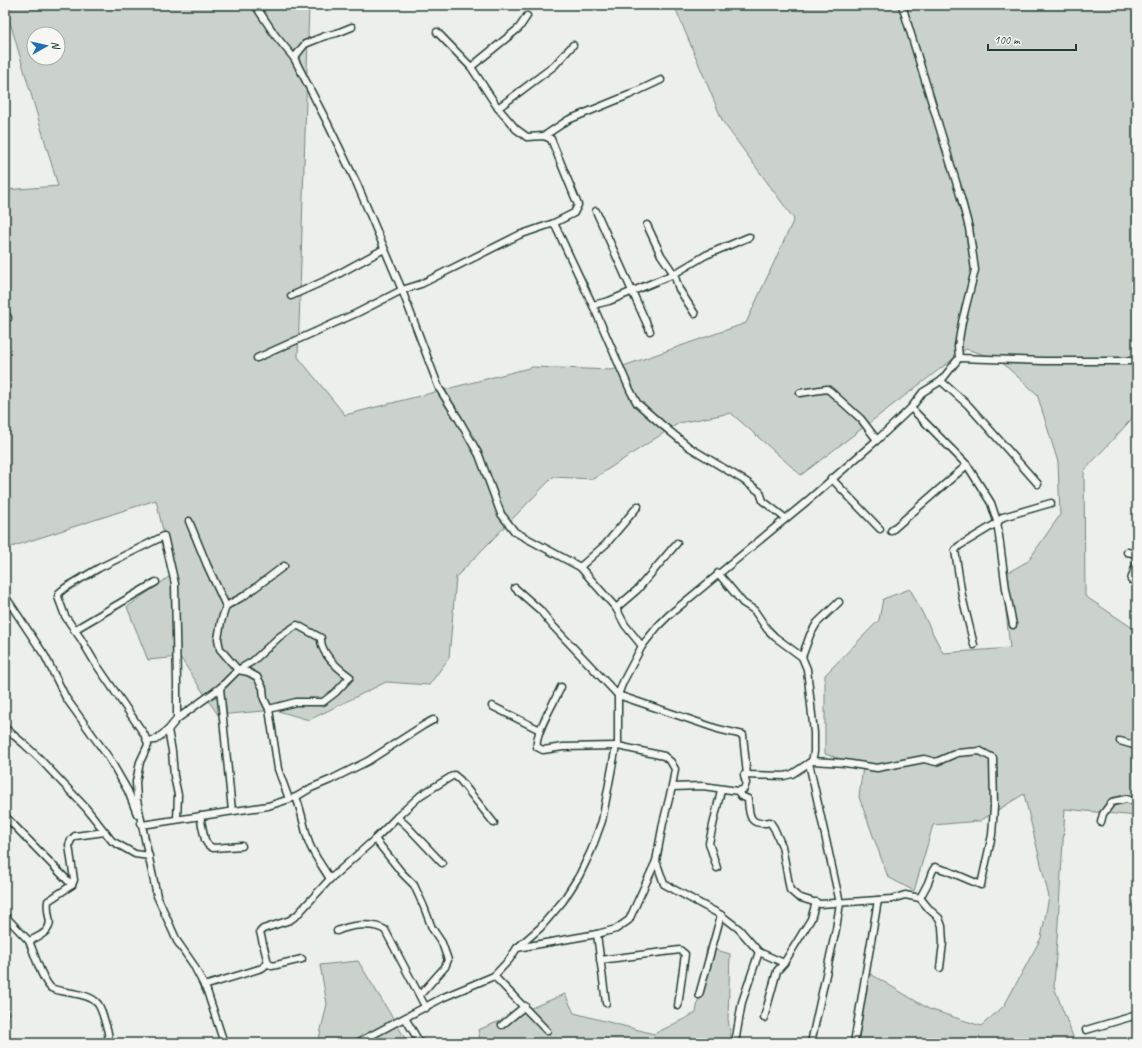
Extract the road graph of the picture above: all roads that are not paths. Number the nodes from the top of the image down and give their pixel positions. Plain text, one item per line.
1 (255, 5) edge
2 (902, 5) edge
3 (527, 16) dead end
4 (352, 27) dead end
5 (437, 32) dead end
6 (573, 45) dead end
7 (294, 58) junction
8 (471, 67) junction
9 (661, 80) dead end
10 (498, 108) junction
11 (544, 136) junction
12 (596, 210) dead end
13 (554, 223) junction
14 (647, 225) dead end
15 (749, 237) dead end
16 (384, 250) junction
17 (674, 274) junction
18 (402, 290) junction
19 (631, 292) junction
20 (291, 296) dead end
21 (593, 304) junction
22 (695, 314) dead end
23 (650, 331) dead end
24 (257, 358) dead end
25 (959, 358) junction
26 (1137, 361) edge
27 (941, 381) junction
28 (800, 393) dead end
29 (911, 408) junction
30 (877, 440) junction
31 (967, 465) junction
32 (831, 478) junction
33 (1038, 484) dead end
34 (1050, 503) dead end
35 (638, 506) dead end
36 (785, 518) junction
37 (189, 520) dead end
38 (997, 523) junction
39 (880, 529) dead end
40 (891, 531) dead end
41 (677, 543) dead end
42 (1126, 552) dead end
43 (1137, 554) edge
44 (1137, 561) edge
45 (284, 566) dead end
46 (580, 567) junction
47 (718, 573) junction
48 (1131, 580) dead end
49 (156, 582) dead end
50 (515, 588) dead end
51 (5, 596) edge
52 (839, 602) dead end
53 (226, 606) junction
54 (616, 608) junction
55 (1013, 625) dead end
56 (74, 630) junction
57 (974, 645) dead end
58 (642, 646) junction
59 (802, 657) junction
60 (238, 670) junction
61 (561, 687) dead end
62 (220, 688) junction
63 (618, 696) junction
64 (492, 706) dead end
65 (269, 708) junction
66 (177, 719) junction
67 (434, 720) dead end
68 (5, 728) edge
69 (168, 730) junction
70 (540, 730) junction
71 (148, 741) junction
72 (1120, 741) dead end
73 (617, 746) junction
74 (1137, 746) edge
75 (811, 762) junction
76 (747, 775) junction
77 (672, 787) junction
78 (721, 790) junction
79 (738, 791) junction
80 (296, 797) junction
81 (289, 799) junction
82 (1137, 802) edge
83 (232, 811) junction
84 (5, 816) edge
85 (200, 816) junction
86 (397, 817) junction
87 (177, 819) junction
88 (1101, 822) dead end
89 (494, 823) dead end
90 (142, 825) junction
91 (105, 832) junction
92 (375, 839) junction
93 (242, 846) dead end
94 (149, 856) junction
95 (656, 861) junction
96 (442, 863) dead end
97 (717, 868) dead end
98 (330, 879) junction
99 (72, 885) junction
100 (920, 898) junction
101 (878, 900) junction
102 (816, 902) junction
103 (840, 903) junction
104 (721, 915) junction
105 (5, 916) edge
106 (337, 931) dead end
107 (597, 934) junction
108 (29, 941) junction
109 (517, 948) junction
110 (759, 952) junction
111 (302, 959) dead end
112 (600, 960) junction
113 (268, 963) junction
114 (784, 963) junction
115 (940, 968) dead end
116 (494, 976) junction
117 (204, 986) junction
118 (420, 995) junction
119 (699, 995) dead end
120 (606, 1004) dead end
121 (525, 1006) junction
122 (678, 1006) dead end
123 (426, 1008) junction
124 (1137, 1015) edge
125 (405, 1018) junction
126 (764, 1018) dead end
127 (502, 1024) dead end
128 (1086, 1030) dead end
129 (547, 1031) dead end
130 (107, 1043) edge
131 (224, 1043) edge
132 (357, 1043) edge
133 (420, 1043) edge
134 (735, 1043) edge
135 (810, 1043) edge
136 (854, 1043) edge

1 - 7 street
2 - 25 street
3 - 8 street
4 - 7 street
5 - 8 street
6 - 10 street
7 - 16 street
8 - 10 street
9 - 11 street
10 - 11 street
11 - 13 street
12 - 19 street
13 - 18 street
13 - 21 street
14 - 17 street
15 - 17 street
16 - 18 street
16 - 20 street
17 - 19 street
17 - 22 street
18 - 24 street
18 - 46 street
19 - 21 street
19 - 23 street
21 - 36 street
25 - 26 street
25 - 27 street
27 - 29 street
27 - 33 street
28 - 30 street
29 - 30 street
29 - 31 street
30 - 32 street
31 - 38 street
31 - 40 street
32 - 36 street
32 - 39 street
34 - 38 street
35 - 46 street
36 - 47 street
37 - 53 street
38 - 55 street
38 - 57 street
41 - 54 street
42 - 43 street
44 - 48 street
45 - 53 street
46 - 54 street
47 - 58 street
47 - 59 street
49 - 56 street
50 - 63 street
51 - 90 street
52 - 59 street
53 - 60 street
54 - 58 street
56 - 66 street
56 - 71 street
58 - 63 street
59 - 75 street
60 - 62 street
60 - 65 street
60 - 65 street
61 - 70 street
62 - 66 street
62 - 83 street
63 - 73 street
63 - 76 street
64 - 70 street
65 - 81 street
66 - 69 street
67 - 80 street
68 - 91 street
69 - 71 street
69 - 87 street
70 - 73 street
71 - 90 street
72 - 74 street
73 - 77 street
73 - 109 street
75 - 76 street
75 - 100 street
75 - 103 street
76 - 79 street
77 - 78 street
77 - 95 street
78 - 79 street
78 - 97 street
79 - 102 street
80 - 81 street
80 - 98 street
81 - 83 street
82 - 88 street
83 - 85 street
84 - 99 street
85 - 87 street
85 - 93 street
86 - 89 street
86 - 92 street
86 - 96 street
87 - 90 street
90 - 94 street
91 - 94 street
91 - 99 street
92 - 98 street
92 - 118 street
94 - 117 street
95 - 104 street
95 - 107 street
98 - 113 street
99 - 108 street
100 - 101 street
100 - 115 street
101 - 103 street
101 - 136 street
102 - 103 street
102 - 114 street
103 - 135 street
104 - 110 street
104 - 119 street
105 - 108 street
106 - 118 street
107 - 109 street
107 - 112 street
108 - 130 street
109 - 116 street
110 - 114 street
110 - 134 street
111 - 113 street
112 - 120 street
112 - 122 street
113 - 117 street
114 - 126 street
116 - 121 street
116 - 123 street
117 - 131 street
118 - 123 street
121 - 127 street
121 - 129 street
123 - 125 street
124 - 128 street
125 - 132 street
125 - 133 street

